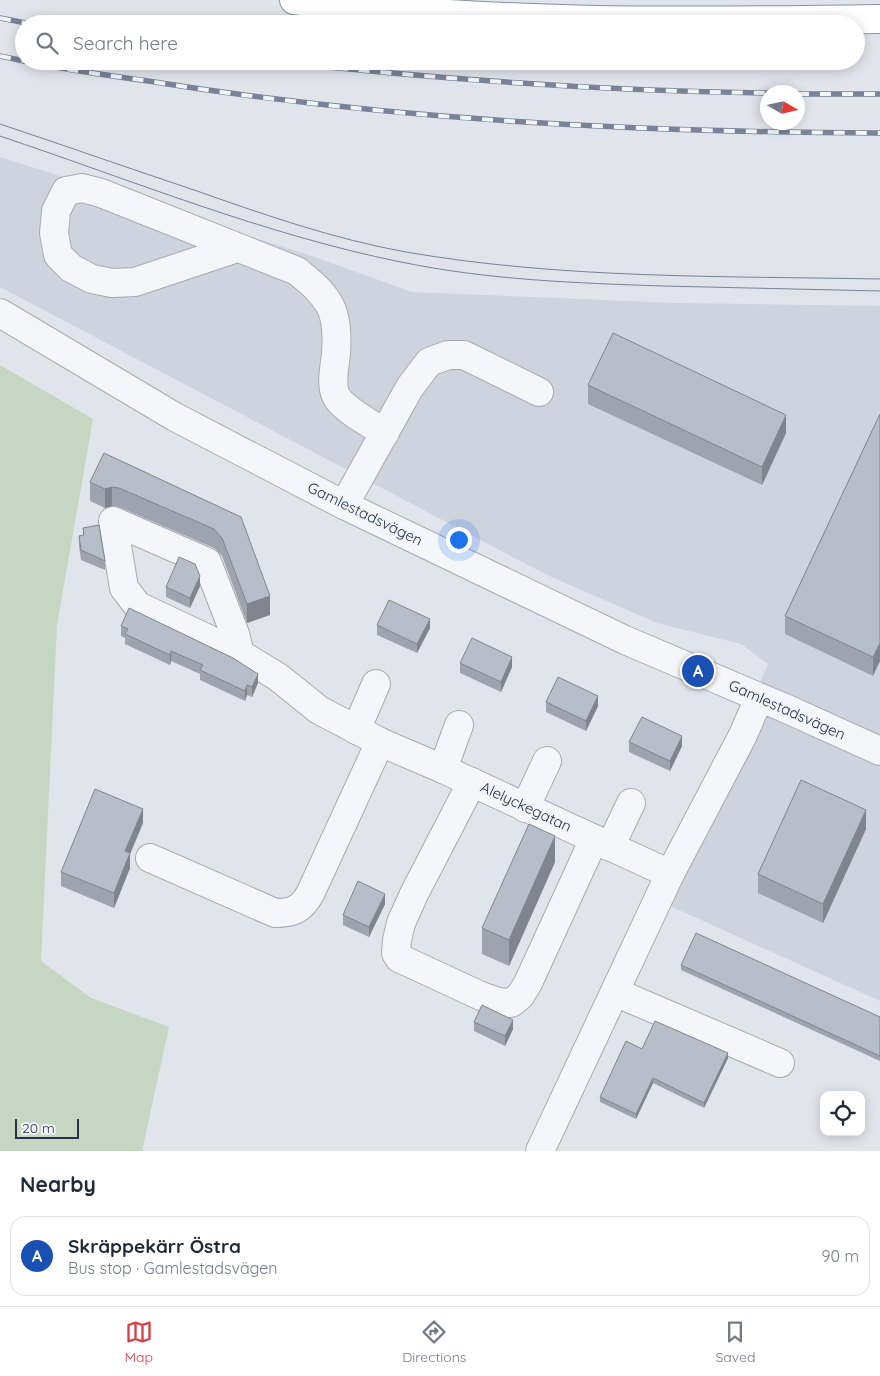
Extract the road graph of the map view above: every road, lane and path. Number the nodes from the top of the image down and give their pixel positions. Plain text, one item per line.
1 (294, 0) edge
2 (481, 15) edge
3 (865, 19) edge
4 (880, 19) edge
5 (237, 248) junction
6 (0, 313) edge
7 (539, 392) dead end
8 (385, 433) junction
9 (344, 506) junction
10 (240, 654) junction
11 (376, 684) dead end
12 (759, 698) junction
13 (459, 725) dead end
14 (356, 730) junction
15 (380, 742) junction
16 (880, 751) edge
17 (547, 761) dead end
18 (443, 769) junction
19 (472, 782) junction
20 (631, 803) dead end
21 (525, 808) junction
22 (602, 843) junction
23 (150, 858) dead end
24 (670, 874) junction
25 (615, 992) junction
26 (780, 1063) dead end
27 (540, 1151) edge

1 - 2 highway
3 - 4 highway
5 - 5 street
5 - 8 street
6 - 9 street, Gamlestadsvägen
7 - 8 street
8 - 9 street
9 - 12 street, Gamlestadsvägen
10 - 10 street, Alelyckegatan
10 - 14 street, Alelyckegatan
11 - 14 street
12 - 16 street, Gamlestadsvägen
12 - 24 street
13 - 18 street
14 - 15 street, Alelyckegatan
15 - 18 street, Alelyckegatan
15 - 23 street
17 - 21 street
18 - 19 street, Alelyckegatan
19 - 21 street, Alelyckegatan
19 - 22 street
20 - 22 street
21 - 22 street, Alelyckegatan
22 - 24 street, Alelyckegatan
24 - 25 street
25 - 26 street
25 - 27 street

